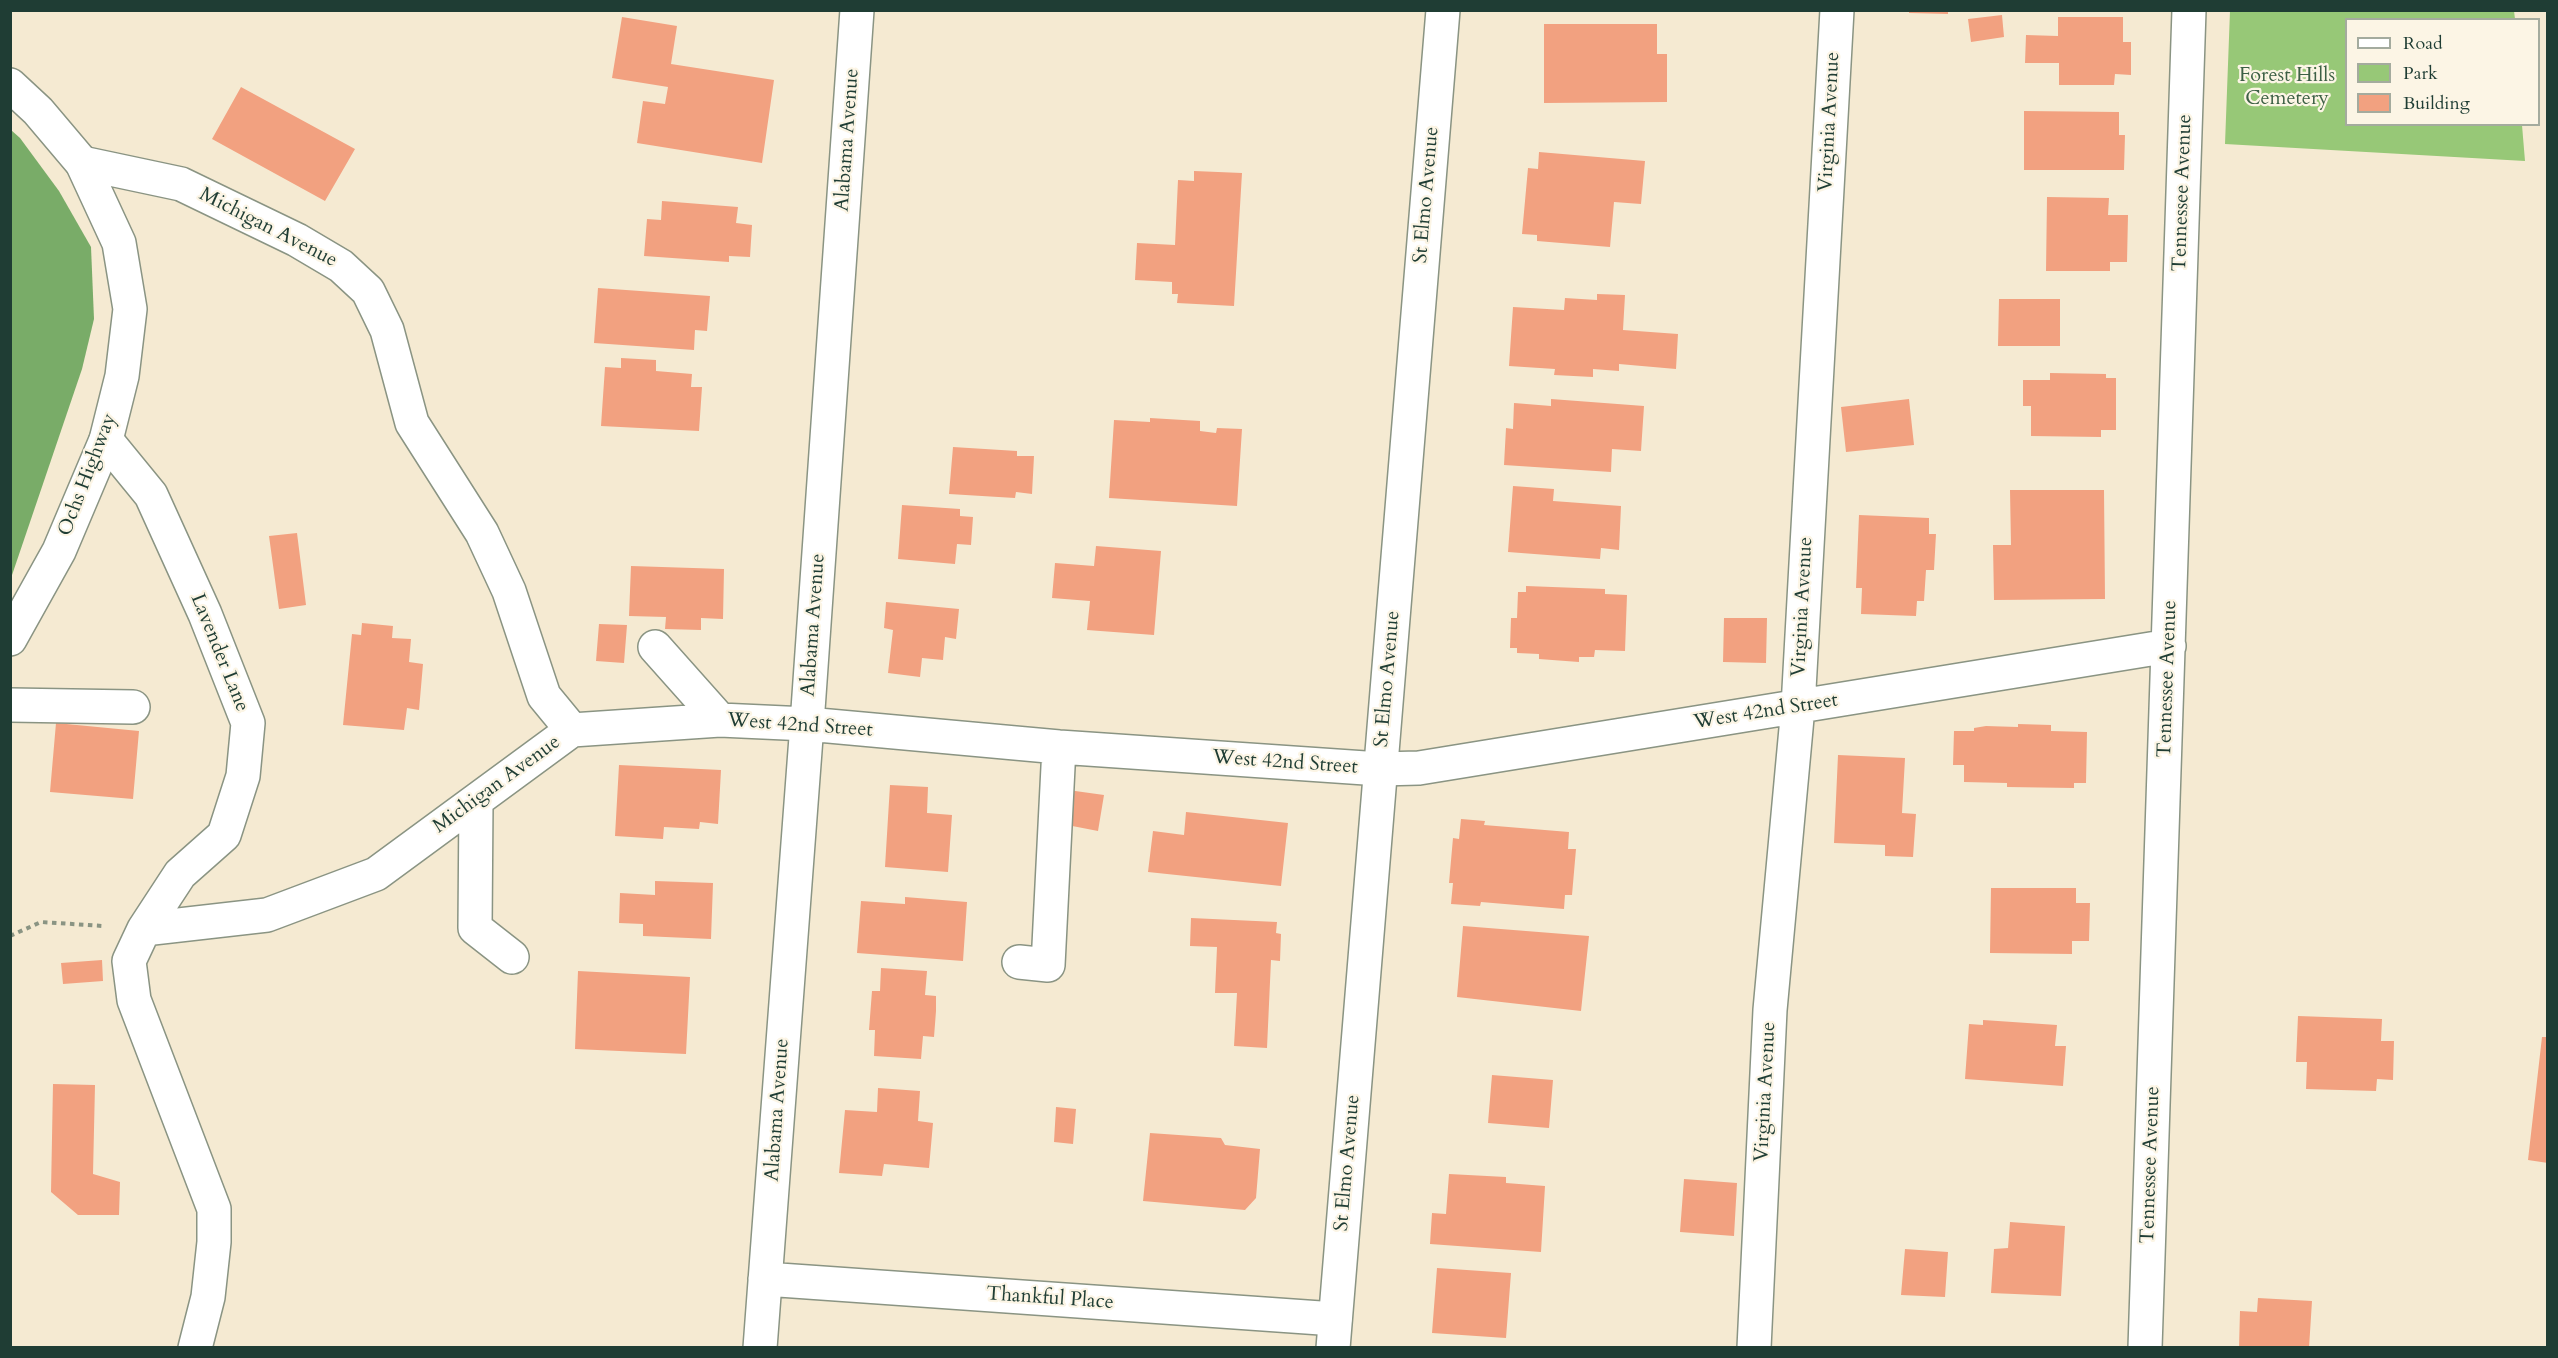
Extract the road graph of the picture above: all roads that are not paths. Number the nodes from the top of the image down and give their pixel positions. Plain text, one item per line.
1 (857, 10) edge
2 (1443, 10) edge
3 (1837, 10) edge
4 (2188, 10) edge
5 (10, 85) edge
6 (82, 163) junction
7 (106, 440) junction
8 (10, 639) edge
9 (2169, 646) junction
10 (655, 647) dead end
11 (10, 705) edge
12 (133, 707) dead end
13 (1798, 707) junction
14 (720, 720) junction
15 (807, 724) junction
16 (572, 730) junction
17 (1059, 747) junction
18 (1380, 769) junction
19 (476, 802) junction
20 (144, 929) junction
21 (512, 957) dead end
22 (1019, 962) dead end
23 (765, 1279) junction
24 (1334, 1333) edge
25 (195, 1347) edge
26 (760, 1347) edge
27 (1754, 1347) edge
28 (2145, 1347) edge

1 - 15 street, Alabama Avenue
2 - 18 street, St Elmo Avenue
3 - 13 street, Virginia Avenue
4 - 9 street, Tennessee Avenue
5 - 6 street, Ochs Highway
6 - 7 street, Ochs Highway
6 - 16 street, Michigan Avenue
7 - 8 street, Ochs Highway
7 - 20 street, Lavender Lane
9 - 13 street, West 42nd Street
9 - 28 street, Tennessee Avenue
10 - 14 street
11 - 12 street
13 - 18 street, West 42nd Street
13 - 27 street, Virginia Avenue
14 - 15 street, West 42nd Street
14 - 16 street, West 42nd Street
15 - 17 street, West 42nd Street
15 - 23 street, Alabama Avenue
16 - 19 street, Michigan Avenue
17 - 18 street, West 42nd Street
17 - 22 street
18 - 24 street, St Elmo Avenue
19 - 20 street, Michigan Avenue
19 - 21 street
20 - 25 street
23 - 24 street, Thankful Place
23 - 26 street, Alabama Avenue

